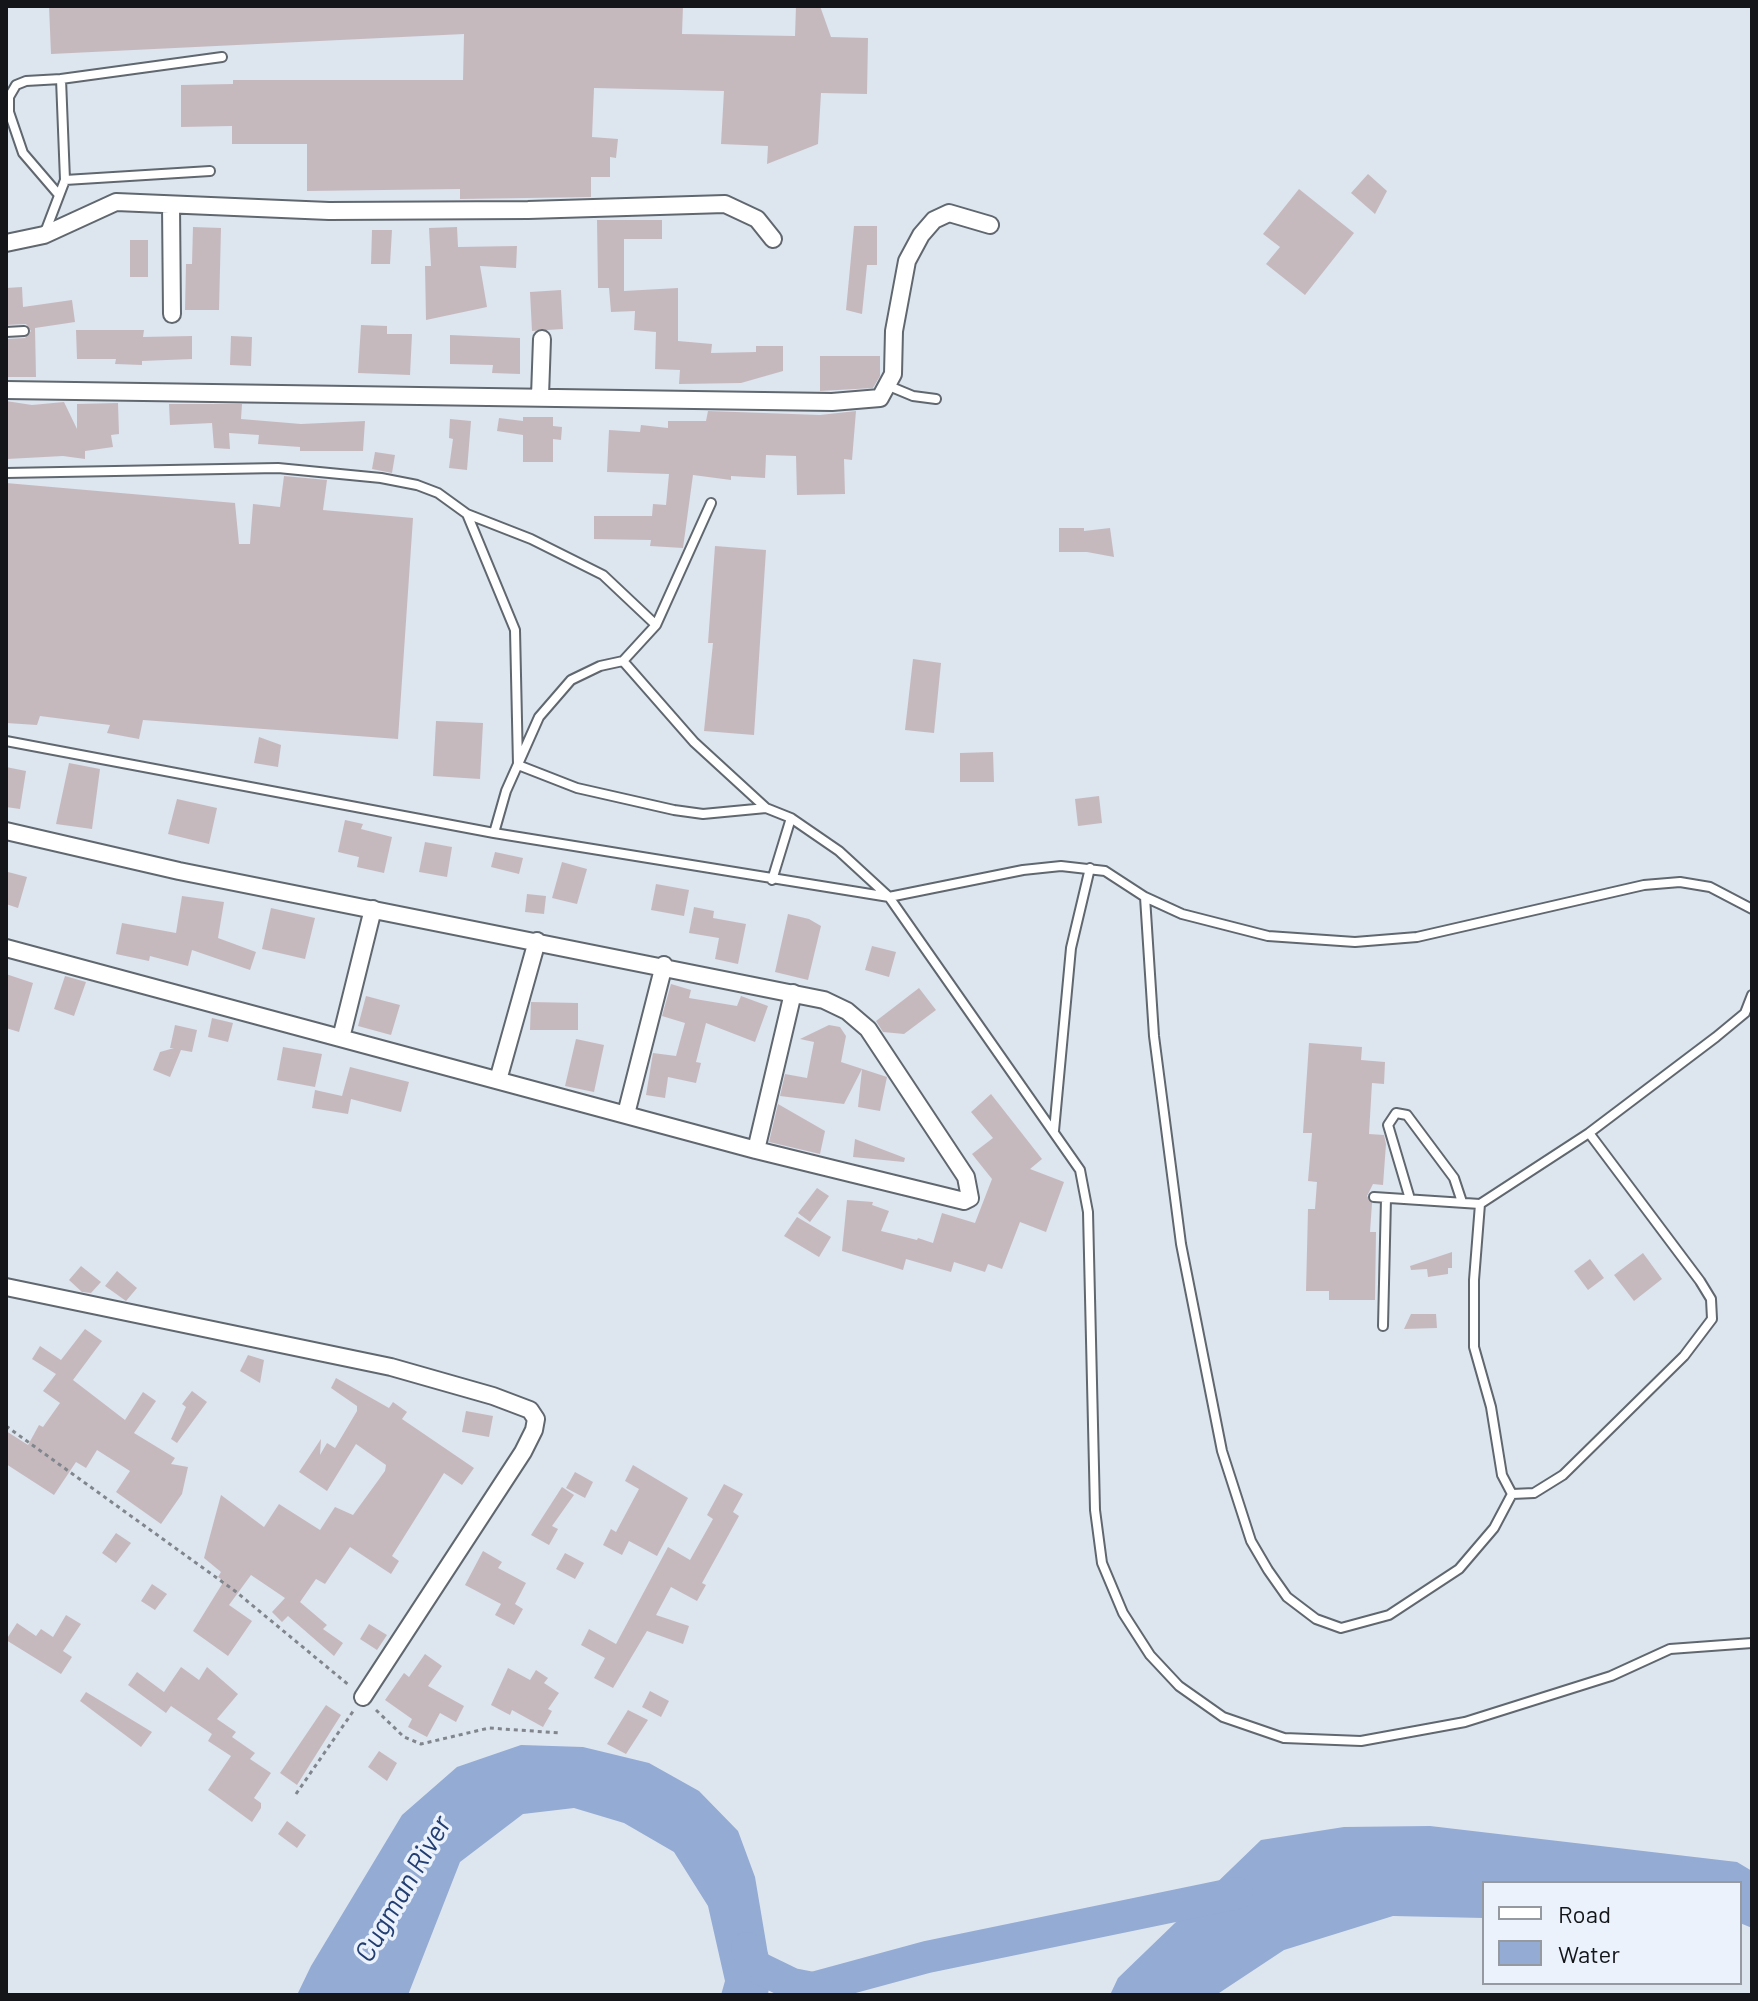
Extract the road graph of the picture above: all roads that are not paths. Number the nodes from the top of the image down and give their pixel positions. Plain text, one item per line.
1 (222, 57) dead end
2 (61, 79) junction
3 (210, 171) dead end
4 (65, 180) junction
5 (59, 195) junction
6 (171, 205) junction
7 (990, 225) dead end
8 (44, 235) junction
9 (773, 239) dead end
10 (6, 243) edge
11 (172, 314) dead end
12 (24, 331) dead end
13 (6, 332) edge
14 (542, 339) dead end
15 (889, 386) junction
16 (6, 390) edge
17 (540, 396) junction
18 (936, 399) dead end
19 (6, 473) edge
20 (711, 503) dead end
21 (467, 514) junction
22 (656, 625) junction
23 (623, 661) junction
24 (6, 741) edge
25 (518, 765) junction
26 (766, 808) junction
27 (791, 818) junction
28 (6, 831) edge
29 (494, 833) junction
30 (1090, 868) junction
31 (772, 880) junction
32 (889, 897) junction
33 (1145, 897) junction
34 (373, 909) junction
35 (1752, 909) edge
36 (537, 941) junction
37 (6, 948) edge
38 (664, 965) junction
39 (793, 993) junction
40 (1752, 995) edge
41 (1749, 1013) edge
42 (341, 1038) junction
43 (498, 1080) junction
44 (626, 1114) junction
45 (1054, 1131) junction
46 (1589, 1133) junction
47 (756, 1150) junction
48 (1374, 1197) dead end
49 (1386, 1198) junction
50 (1410, 1199) junction
51 (1462, 1202) junction
52 (1480, 1204) junction
53 (6, 1287) edge
54 (1383, 1326) dead end
55 (1512, 1494) junction
56 (1752, 1643) edge
57 (363, 1697) road end

1 - 2 lane
2 - 4 lane
2 - 5 lane
3 - 4 lane
4 - 5 lane
5 - 8 lane
6 - 8 street
6 - 9 street
6 - 11 street
7 - 15 street
8 - 10 street
12 - 13 lane
14 - 17 street
15 - 17 street
15 - 18 lane
16 - 17 street
19 - 21 lane
20 - 22 lane
21 - 22 lane
21 - 25 lane
22 - 23 lane
23 - 25 lane
23 - 26 lane
24 - 29 lane
25 - 26 lane
25 - 29 lane
26 - 27 lane
27 - 31 lane
27 - 32 lane
28 - 34 street
29 - 31 lane
30 - 32 lane
30 - 33 lane
30 - 45 lane
31 - 32 lane
32 - 45 lane
33 - 35 lane
33 - 55 lane
34 - 36 street
34 - 42 street
36 - 38 street
36 - 43 street
37 - 42 street
38 - 39 street
38 - 44 street
39 - 47 street
39 - 47 street
40 - 41 lane
41 - 46 lane
42 - 43 street
43 - 44 street
44 - 47 street
45 - 56 lane
46 - 52 lane
46 - 55 lane
48 - 49 lane
49 - 50 lane
49 - 54 lane
50 - 51 lane
50 - 51 lane
51 - 52 lane
52 - 55 lane
53 - 57 street

